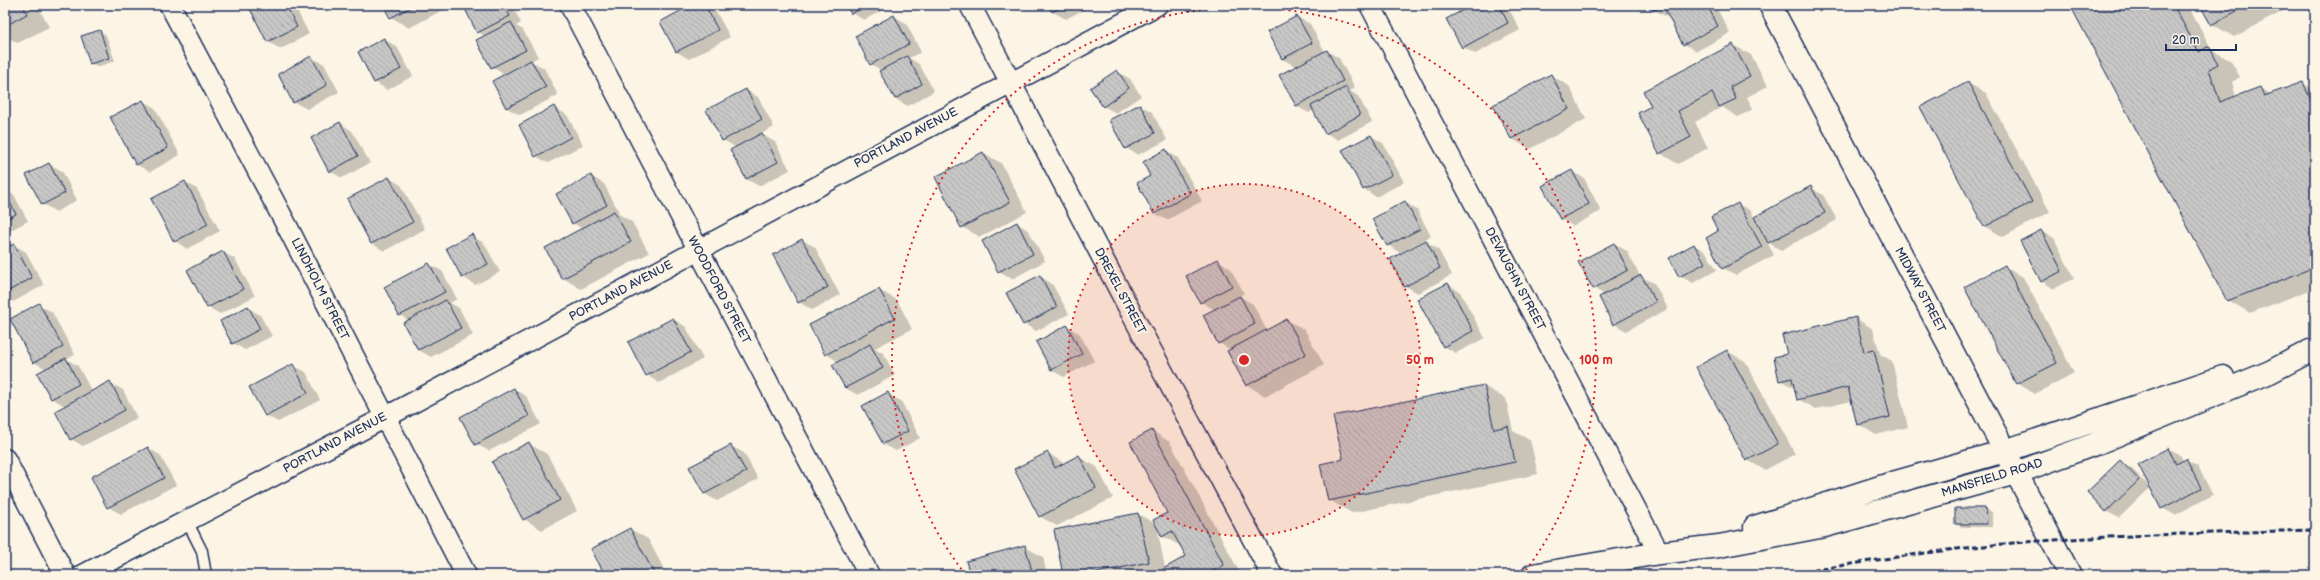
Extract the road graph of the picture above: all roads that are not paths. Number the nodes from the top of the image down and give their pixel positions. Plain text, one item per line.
1 (170, 5) edge
2 (570, 5) edge
3 (970, 5) edge
4 (1157, 5) edge
5 (1370, 5) edge
6 (1770, 5) edge
7 (1011, 83) junction
8 (698, 250) junction
9 (2312, 350) edge
10 (386, 417) junction
11 (2005, 451) junction
12 (5, 459) edge
13 (2016, 472) junction
14 (187, 521) junction
15 (1659, 553) junction
16 (65, 575) edge
17 (84, 575) edge
18 (206, 575) edge
19 (465, 575) edge
20 (869, 575) edge
21 (1272, 575) edge
22 (1533, 575) edge
23 (2070, 575) edge

1 - 10 street, LINDHOLM STREET
2 - 8 street, WOODFORD STREET
3 - 7 street, DREXEL STREET
4 - 7 street, PORTLAND AVENUE
5 - 15 street, DEVAUGHN STREET
6 - 11 main road, MIDWAY STREET
7 - 8 street, PORTLAND AVENUE
7 - 21 street, DREXEL STREET
8 - 10 street, PORTLAND AVENUE
8 - 20 street, WOODFORD STREET
9 - 11 main road, MANSFIELD ROAD
9 - 13 main road, MANSFIELD ROAD
10 - 14 street, PORTLAND AVENUE
10 - 19 street, LINDHOLM STREET
11 - 13 main road, MIDWAY STREET
11 - 15 main road, MANSFIELD ROAD
12 - 16 street
13 - 15 main road, MANSFIELD ROAD
13 - 23 main road, MIDWAY STREET
14 - 17 street, PORTLAND AVENUE
14 - 18 lane
15 - 22 main road, MANSFIELD ROAD

